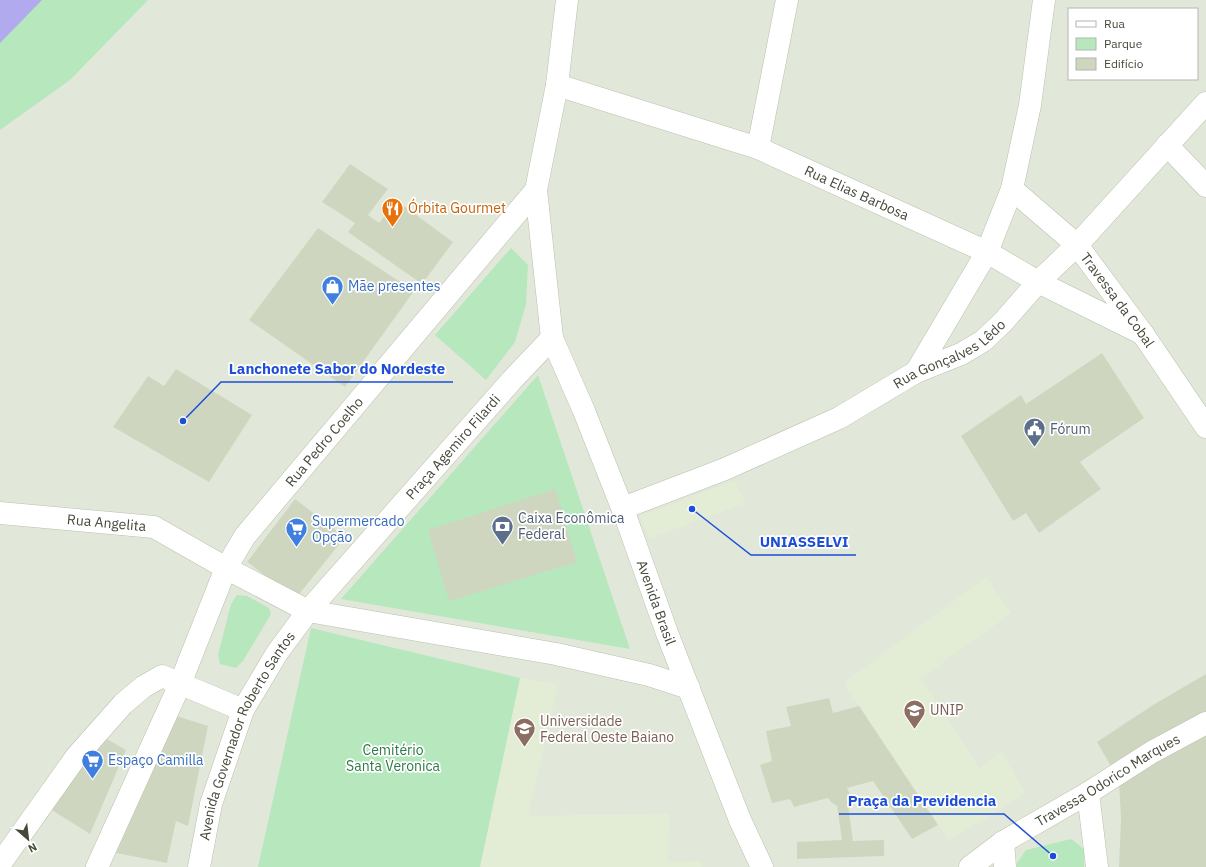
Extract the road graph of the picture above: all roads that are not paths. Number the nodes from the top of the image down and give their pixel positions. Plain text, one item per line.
1 (567, 0) edge
2 (787, 0) edge
3 (1044, 0) edge
4 (557, 85) junction
5 (1206, 103) edge
6 (1167, 145) junction
7 (758, 148) junction
8 (1206, 186) edge
9 (1012, 189) junction
10 (536, 190) junction
11 (1077, 245) junction
12 (987, 252) junction
13 (1038, 282) junction
14 (1143, 334) junction
15 (552, 338) junction
16 (916, 372) junction
17 (1206, 426) edge
18 (622, 508) junction
19 (3, 517) edge
20 (226, 568) junction
21 (308, 610) junction
22 (180, 684) junction
23 (689, 688) junction
24 (243, 710) junction
25 (1206, 723) edge
26 (1088, 794) junction
27 (1003, 842) junction
28 (0, 864) edge
29 (98, 867) edge
30 (199, 867) edge
31 (762, 867) edge
32 (970, 867) edge
33 (1005, 867) edge
34 (1097, 867) edge

1 - 4 street
2 - 7 street
3 - 9 street
4 - 7 street, Rua Elias Barbosa
4 - 10 street
5 - 6 street, Rua Gonçalves Lêdo
6 - 8 street
6 - 11 street, Rua Gonçalves Lêdo
7 - 12 street, Rua Elias Barbosa
9 - 11 street, Travessa da Cobal
9 - 12 street
10 - 15 street, Avenida Brasil
10 - 20 street, Rua Pedro Coelho
11 - 13 street, Rua Gonçalves Lêdo
11 - 14 street, Travessa da Cobal
12 - 13 street, Rua Elias Barbosa
12 - 16 street
13 - 14 street, Rua Elias Barbosa
13 - 16 street, Rua Gonçalves Lêdo
14 - 17 street, Travessa da Cobal
15 - 18 street, Avenida Brasil
15 - 21 street, Praça Agemiro Filardi
16 - 18 street, Rua Gonçalves Lêdo
18 - 23 street, Avenida Brasil
19 - 20 street, Rua Angelita
20 - 21 street, Rua Angelita
20 - 22 street, Rua Pedro Coelho
21 - 23 street, Rua Angelita
21 - 24 street, Avenida Governador Roberto Santos
22 - 24 street
22 - 28 street
22 - 29 street, Rua Pedro Coelho
23 - 31 street, Avenida Brasil
24 - 30 street, Avenida Governador Roberto Santos
25 - 26 street, Travessa Odorico Marques
26 - 27 street, Travessa Odorico Marques
26 - 34 street
27 - 32 street, Travessa Odorico Marques
27 - 33 street

